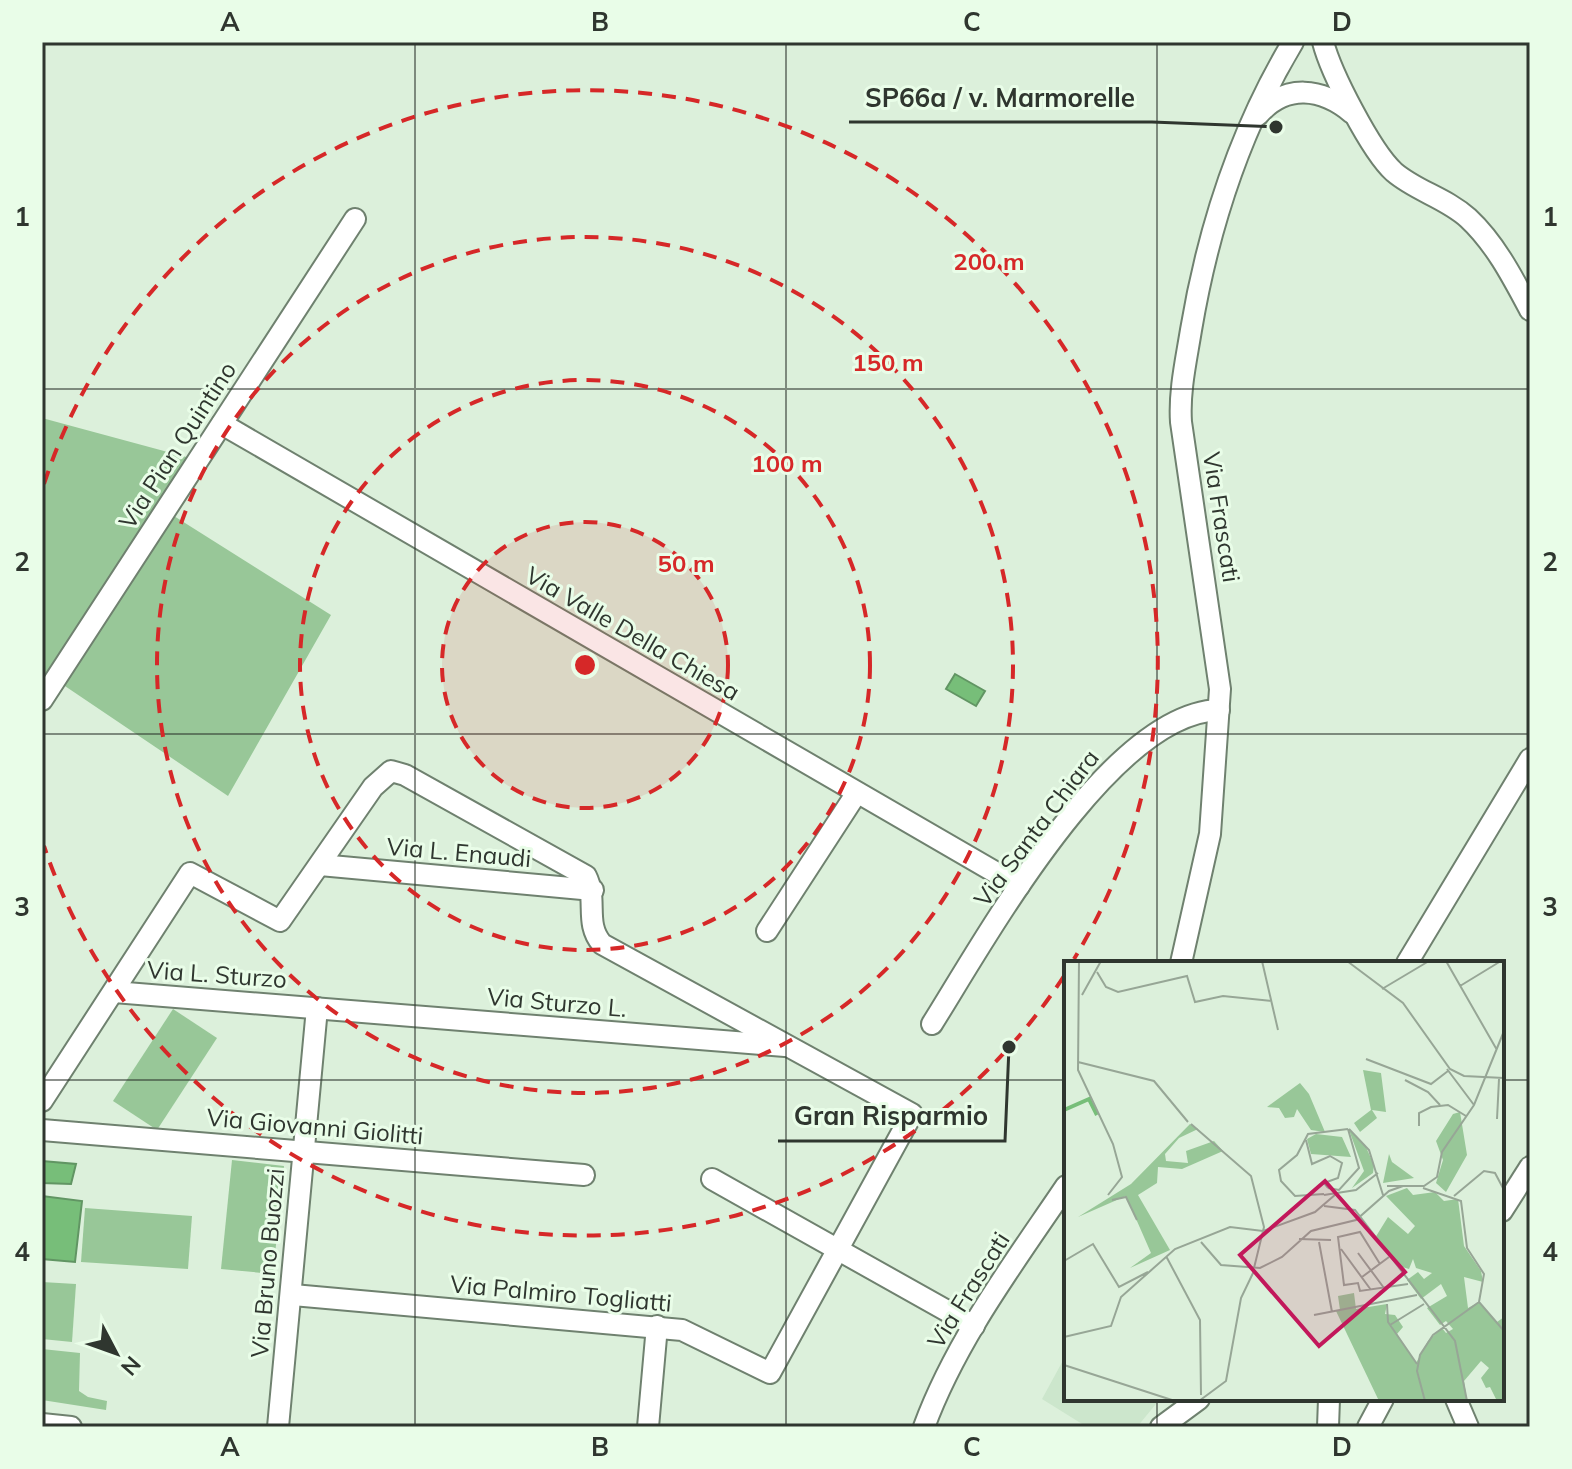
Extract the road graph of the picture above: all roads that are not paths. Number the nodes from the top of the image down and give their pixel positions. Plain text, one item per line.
1 (1293, 42) edge
2 (1323, 42) edge
3 (1361, 121) junction
4 (1242, 143) junction
5 (355, 219) dead end
6 (1530, 310) edge
7 (222, 424) junction
8 (42, 700) edge
9 (1219, 710) junction
10 (1530, 759) edge
11 (856, 794) junction
12 (320, 865) junction
13 (1019, 886) junction
14 (593, 890) junction
15 (767, 931) dead end
16 (1181, 961) edge
17 (1408, 961) edge
18 (114, 992) junction
19 (317, 1008) junction
20 (932, 1024) dead end
21 (793, 1047) junction
22 (42, 1101) edge
23 (42, 1130) edge
24 (302, 1150) junction
25 (1530, 1167) edge
26 (584, 1175) dead end
27 (712, 1179) dead end
28 (1064, 1189) edge
29 (1504, 1208) edge
30 (840, 1250) junction
31 (293, 1295) junction
32 (657, 1326) junction
33 (974, 1326) junction
34 (1196, 1401) edge
35 (1329, 1401) edge
36 (1382, 1401) edge
37 (1457, 1401) edge
38 (42, 1424) edge
39 (71, 1427) edge
40 (278, 1427) edge
41 (648, 1427) edge
42 (924, 1427) edge
43 (1161, 1427) edge
44 (1328, 1427) edge
45 (1368, 1427) edge
46 (1468, 1427) edge

1 - 4 street, Via Frascati
2 - 3 street
3 - 4 street
3 - 6 street
4 - 9 street, Via Frascati
5 - 7 street, Via Pian Quintino
7 - 8 street, Via Pian Quintino
7 - 11 street, Via Valle Della Chiesa
9 - 13 street, Via Santa Chiara
9 - 16 street, Via Frascati
10 - 17 street
11 - 13 street, Via Valle Della Chiesa
11 - 15 street
12 - 14 street, Via L. Enaudi
12 - 14 street
12 - 18 street
13 - 20 street, Via Santa Chiara
14 - 21 street
18 - 19 street, Via L. Sturzo
18 - 22 street
19 - 21 street, Via Sturzo L.
19 - 24 street, Via Bruno Buozzi
21 - 30 street
23 - 24 street, Via Giovanni Giolitti
24 - 26 street, Via Giovanni Giolitti
24 - 31 street, Via Bruno Buozzi
25 - 29 street
27 - 30 street
28 - 33 street, Via Frascati
30 - 32 street, Via Palmiro Togliatti
30 - 33 street
31 - 32 street, Via Palmiro Togliatti
31 - 40 street, Via Bruno Buozzi
32 - 41 street
33 - 42 street, Via Frascati
34 - 43 street
35 - 44 street
36 - 45 street
37 - 46 street
38 - 39 street

